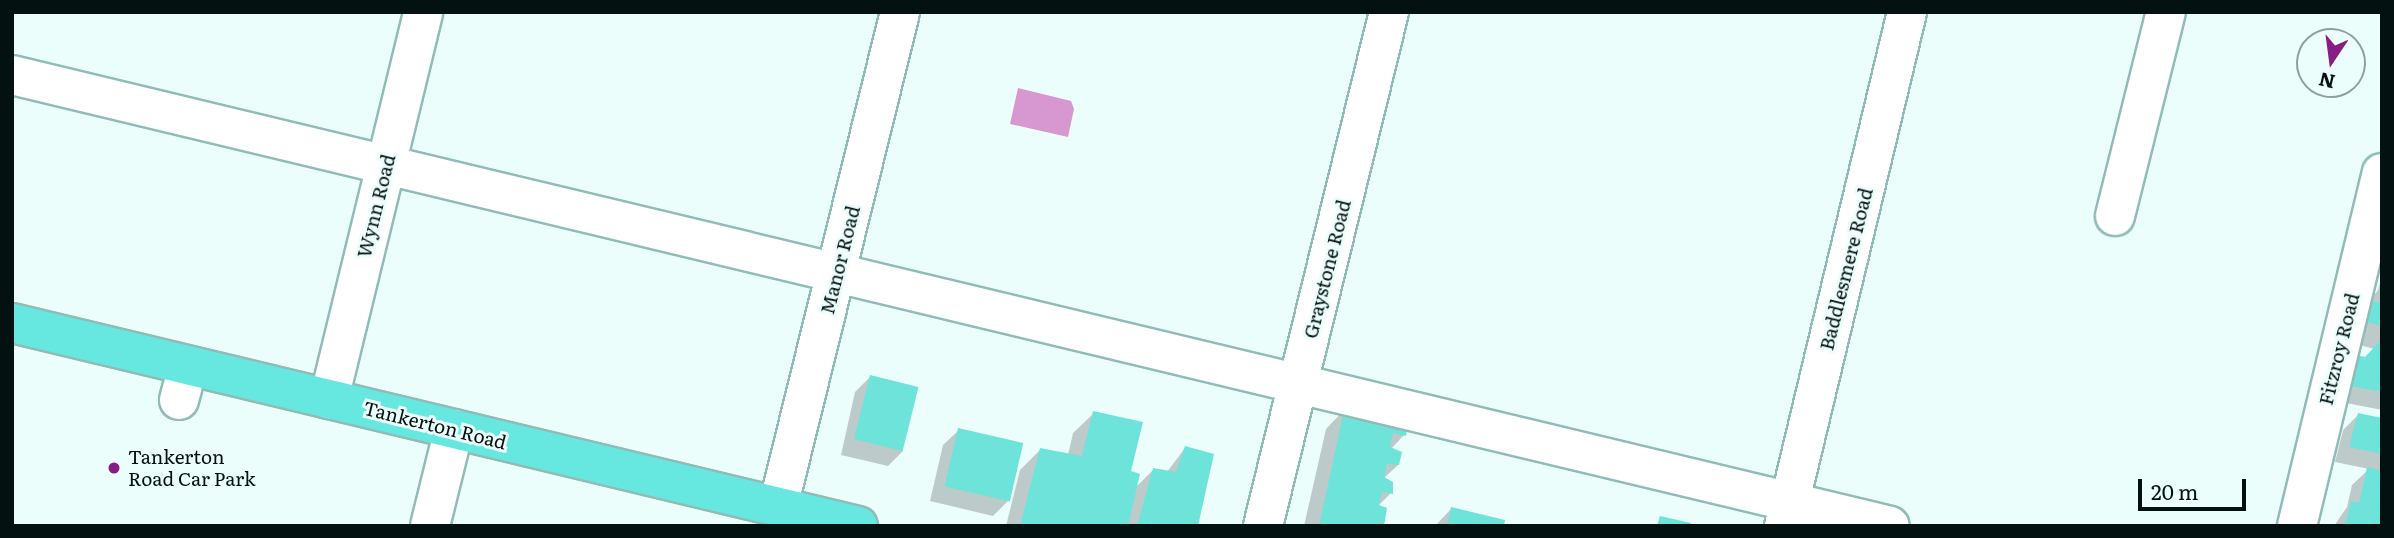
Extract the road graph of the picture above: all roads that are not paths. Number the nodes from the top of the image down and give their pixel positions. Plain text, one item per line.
1 (423, 12) edge
2 (901, 12) edge
3 (1389, 12) edge
4 (1907, 12) edge
5 (2166, 12) edge
6 (12, 75) edge
7 (386, 164) junction
8 (2382, 173) edge
9 (2115, 216) dead end
10 (837, 274) junction
11 (12, 323) edge
12 (1298, 386) junction
13 (329, 399) junction
14 (454, 429) junction
15 (778, 507) junction
16 (1787, 514) edge
17 (430, 526) edge
18 (858, 526) edge
19 (1263, 526) edge
20 (1891, 526) edge
21 (2297, 526) edge

1 - 7 street, Wynn Road
2 - 10 street, Manor Road
3 - 12 street, Graystone Road
4 - 16 street, Baddlesmere Road
5 - 9 street
6 - 7 street
7 - 10 street
7 - 13 street, Wynn Road
8 - 21 street, Fitzroy Road
10 - 12 street
10 - 15 street, Manor Road
11 - 13 main road, Tankerton Road
12 - 16 street
12 - 19 street, Graystone Road
13 - 14 main road, Tankerton Road
14 - 15 main road, Tankerton Road
14 - 17 street
15 - 18 main road, Tankerton Road
16 - 20 street

